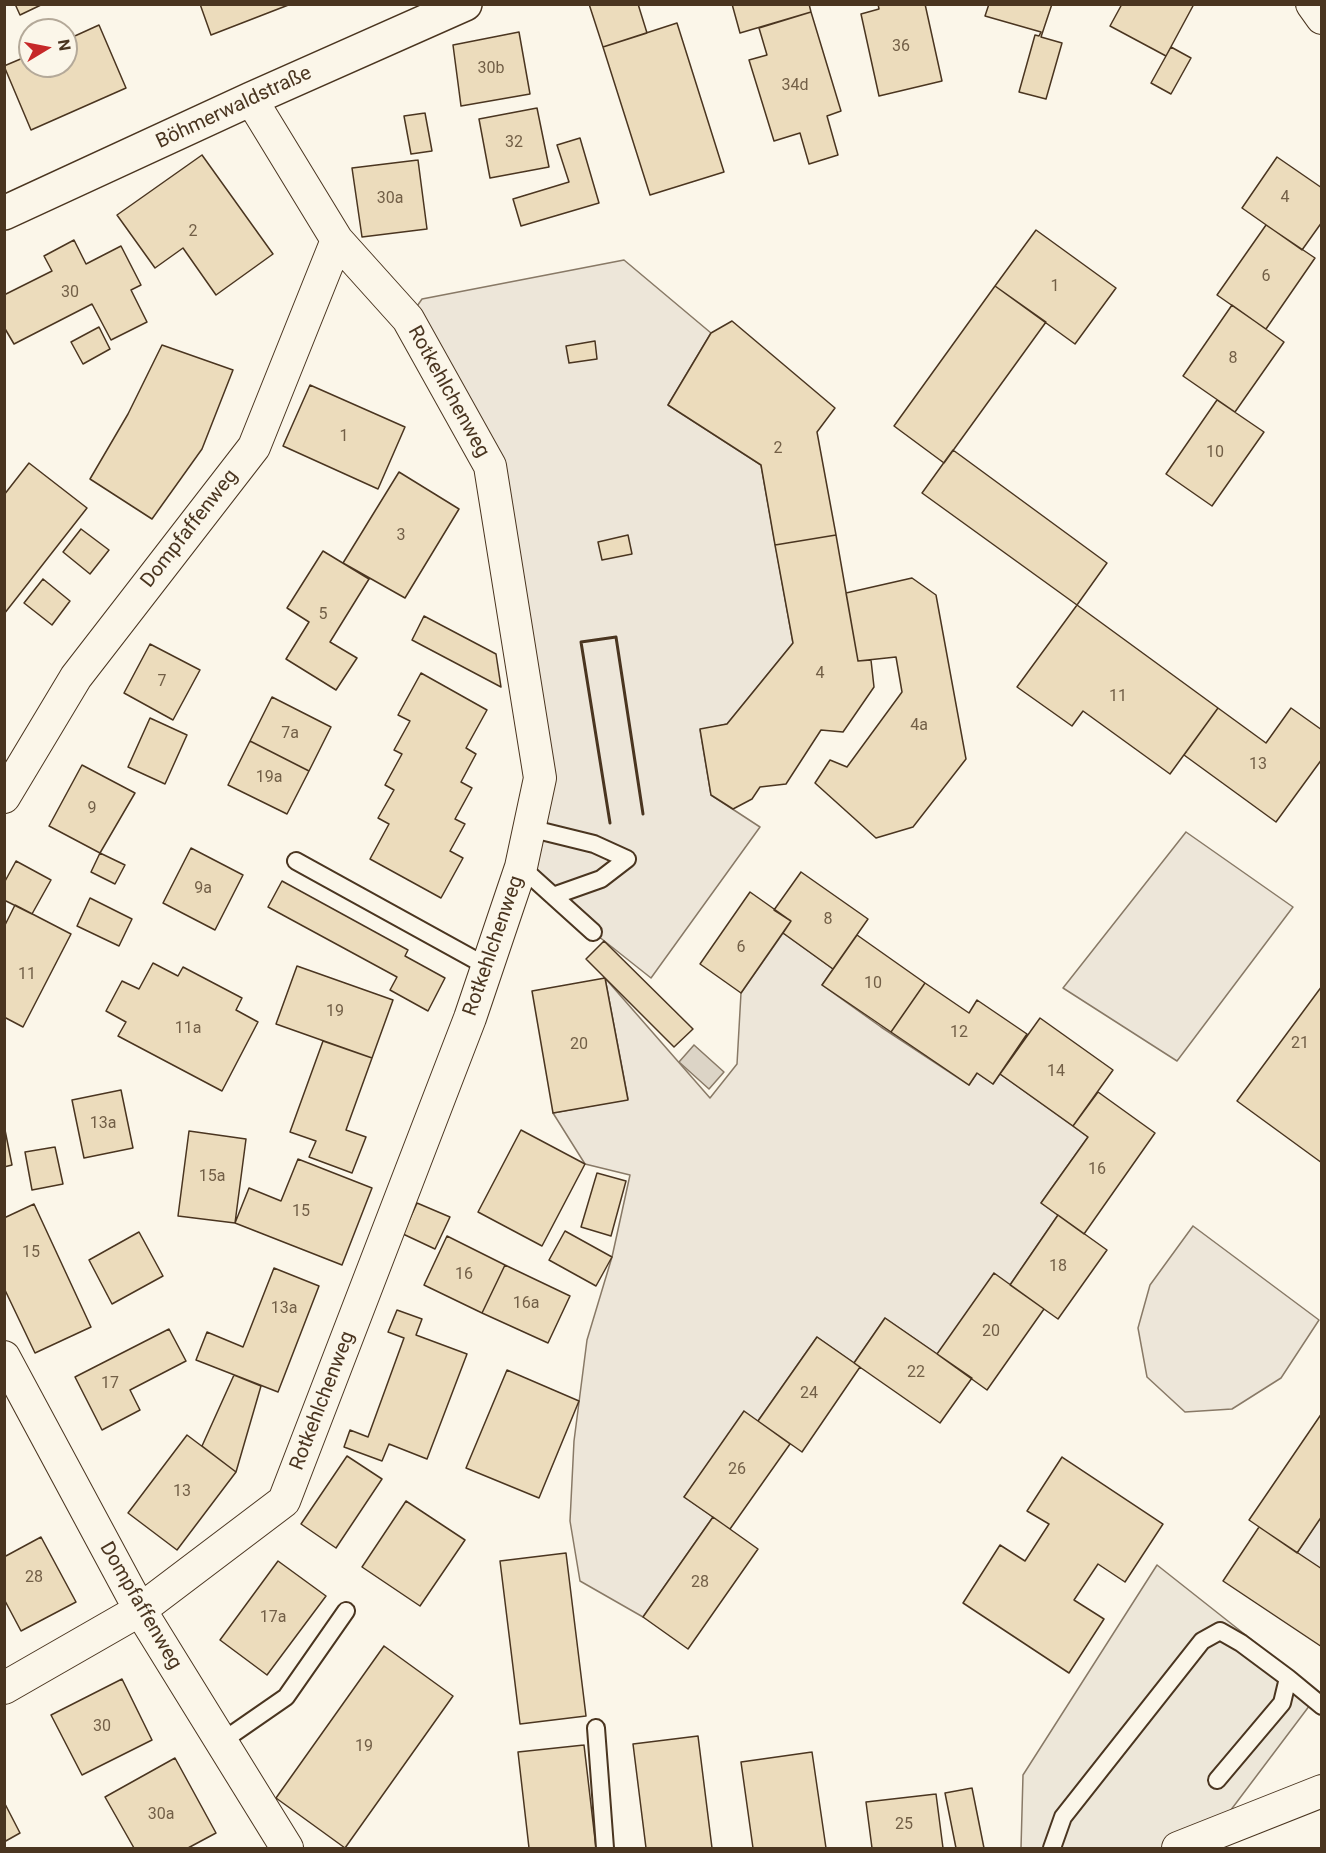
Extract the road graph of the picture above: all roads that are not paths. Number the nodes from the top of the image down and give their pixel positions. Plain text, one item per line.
1 (465, 4) edge
2 (1312, 4) edge
3 (1322, 18) edge
4 (251, 99) junction
5 (4, 213) edge
6 (337, 240) junction
7 (4, 797) edge
8 (529, 828) junction
9 (296, 861) dead end
10 (521, 867) junction
11 (554, 897) junction
12 (593, 932) dead end
13 (488, 967) junction
14 (4, 1357) edge
15 (140, 1610) junction
16 (346, 1611) dead end
17 (1288, 1678) junction
18 (4, 1688) edge
19 (1322, 1706) edge
20 (596, 1728) dead end
21 (221, 1742) junction
22 (1217, 1780) dead end
23 (1322, 1791) edge
24 (287, 1848) edge
25 (605, 1848) edge
26 (1052, 1848) edge
27 (1178, 1848) edge

1 - 4 street, Böhmerwaldstraße
2 - 3 street
4 - 5 street, Böhmerwaldstraße
4 - 6 street, Rotkehlchenweg
6 - 7 street, Dompfaffenweg
6 - 8 street, Rotkehlchenweg
8 - 10 street, Rotkehlchenweg
8 - 11 lane
9 - 13 lane
10 - 11 lane
10 - 13 street, Rotkehlchenweg
11 - 12 lane
13 - 15 street, Rotkehlchenweg
14 - 15 street, Dompfaffenweg
15 - 18 street, Rotkehlchenweg
15 - 21 street, Dompfaffenweg
16 - 21 lane
17 - 19 lane
17 - 22 lane
17 - 26 lane
20 - 25 lane
21 - 24 street, Dompfaffenweg
23 - 27 street

